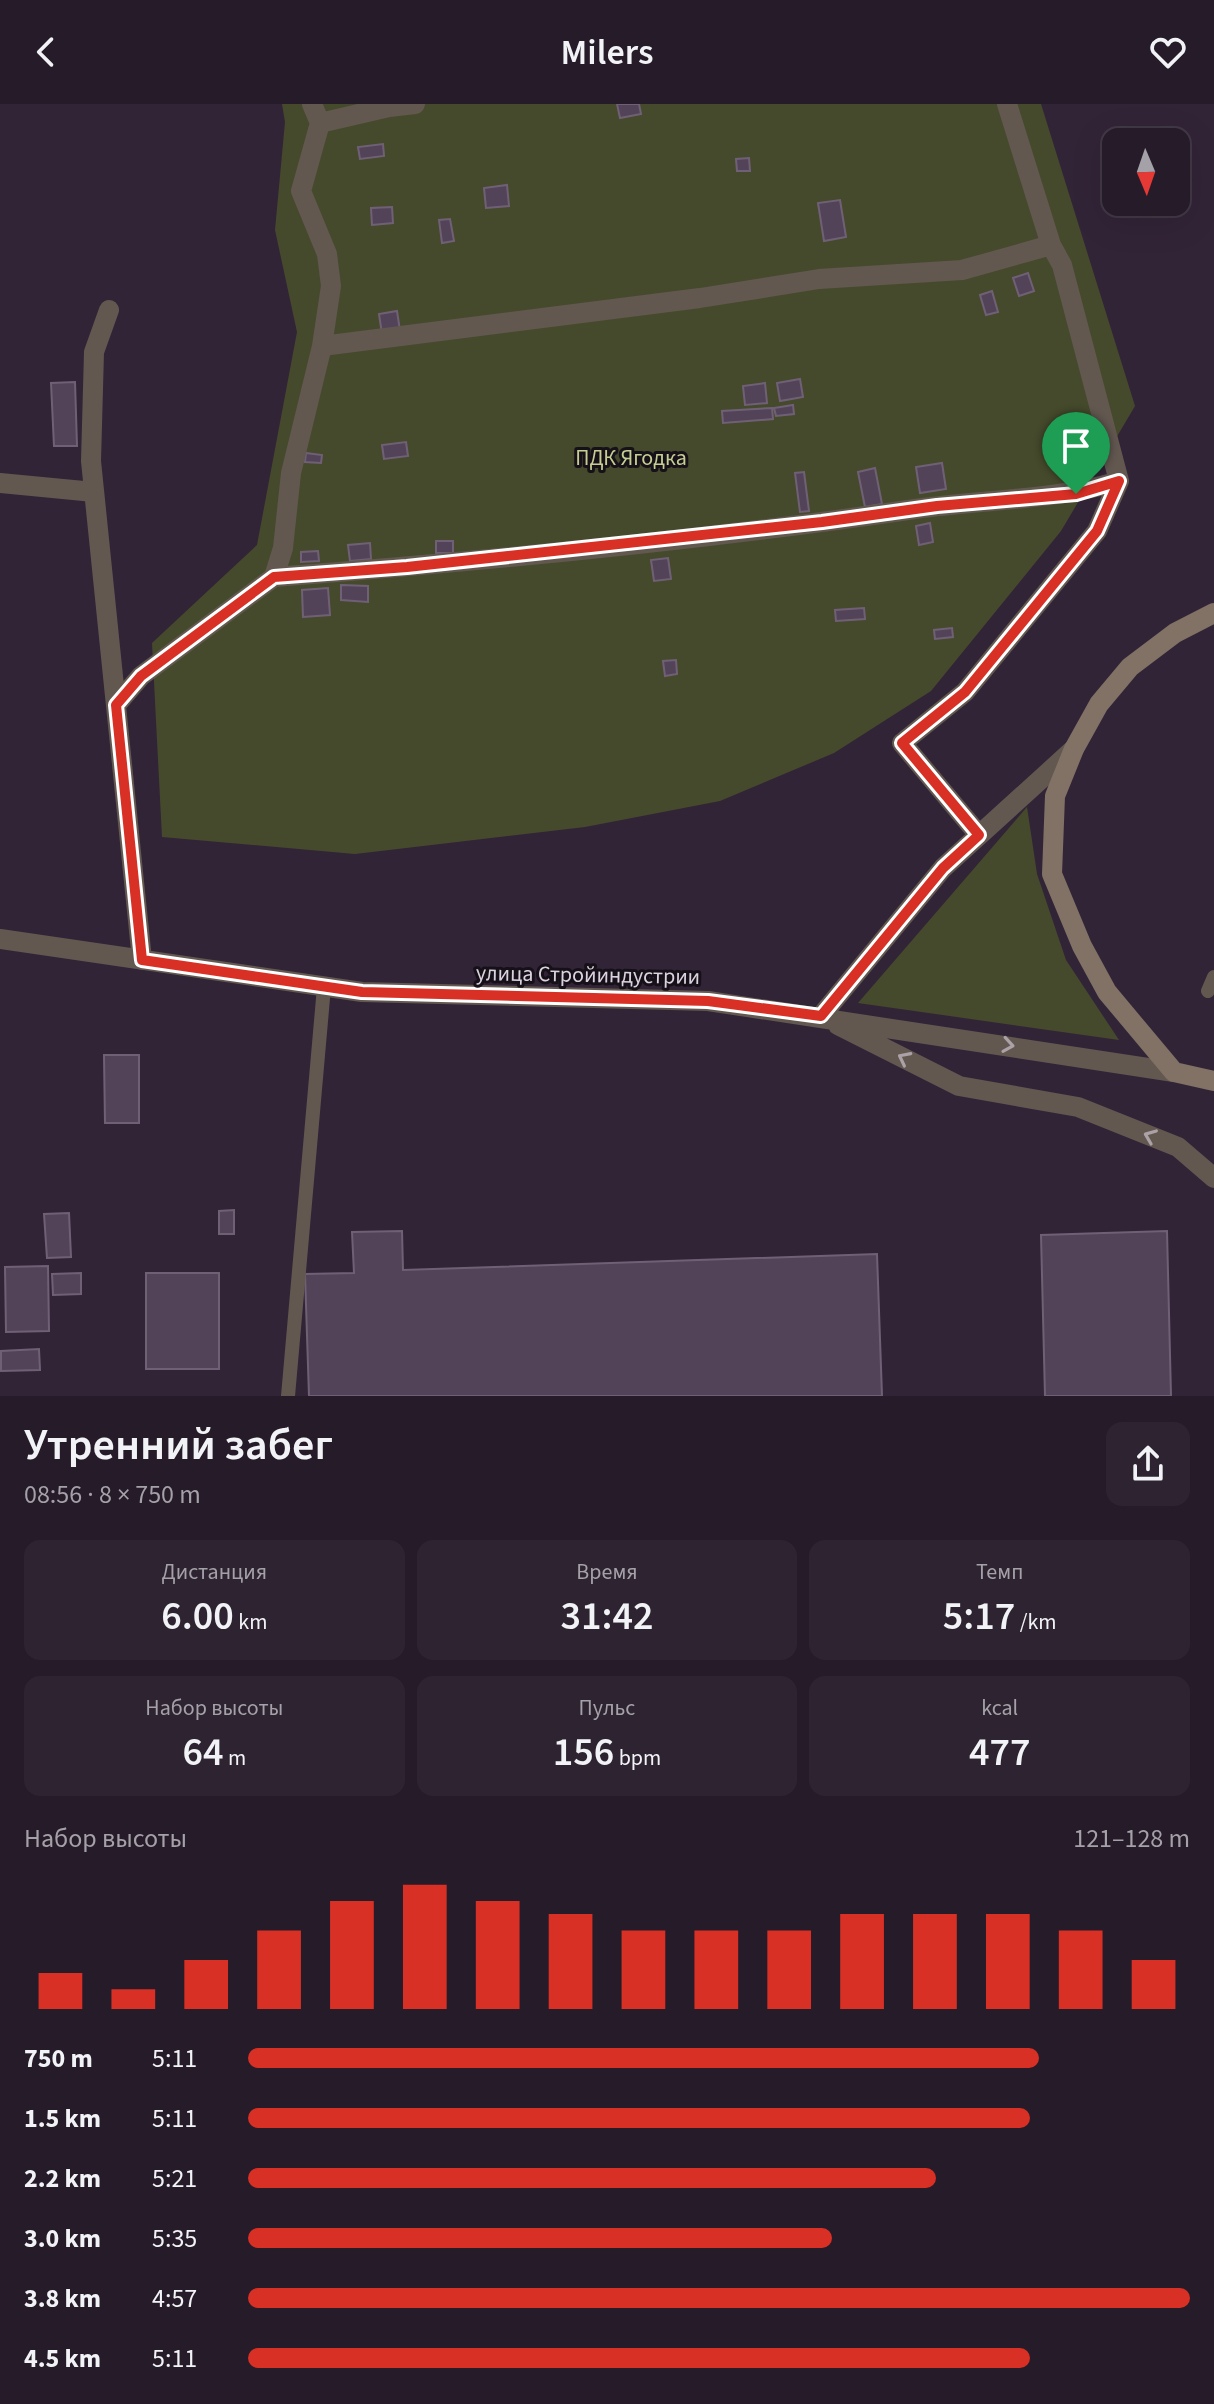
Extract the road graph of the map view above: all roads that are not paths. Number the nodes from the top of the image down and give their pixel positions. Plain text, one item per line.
1 (415, 104) edge
2 (1007, 104) edge
3 (316, 114) edge
4 (1051, 245) junction
5 (109, 310) dead end
6 (322, 346) junction
7 (1119, 481) junction
8 (0, 483) edge
9 (94, 492) junction
10 (274, 577) junction
11 (1214, 613) edge
12 (116, 705) junction
13 (1074, 749) junction
14 (979, 835) junction
15 (0, 939) edge
16 (142, 960) junction
17 (324, 987) junction
18 (821, 1016) junction
19 (1174, 1072) junction
20 (1214, 1081) edge
21 (1214, 1178) edge
22 (288, 1396) edge

1 - 3 street
2 - 4 street
3 - 6 street
4 - 6 street
4 - 7 street
5 - 9 street
6 - 10 street
7 - 10 street
7 - 14 street
8 - 9 street
9 - 12 street
10 - 12 street
11 - 13 street
12 - 16 street
13 - 14 street
13 - 19 street
14 - 18 street
15 - 16 street, улица Стройиндустрии
16 - 17 street, улица Стройиндустрии
17 - 18 street, улица Стройиндустрии
17 - 22 lane
18 -> 19 street, улица Стройиндустрии
21 -> 18 street
19 - 20 street

